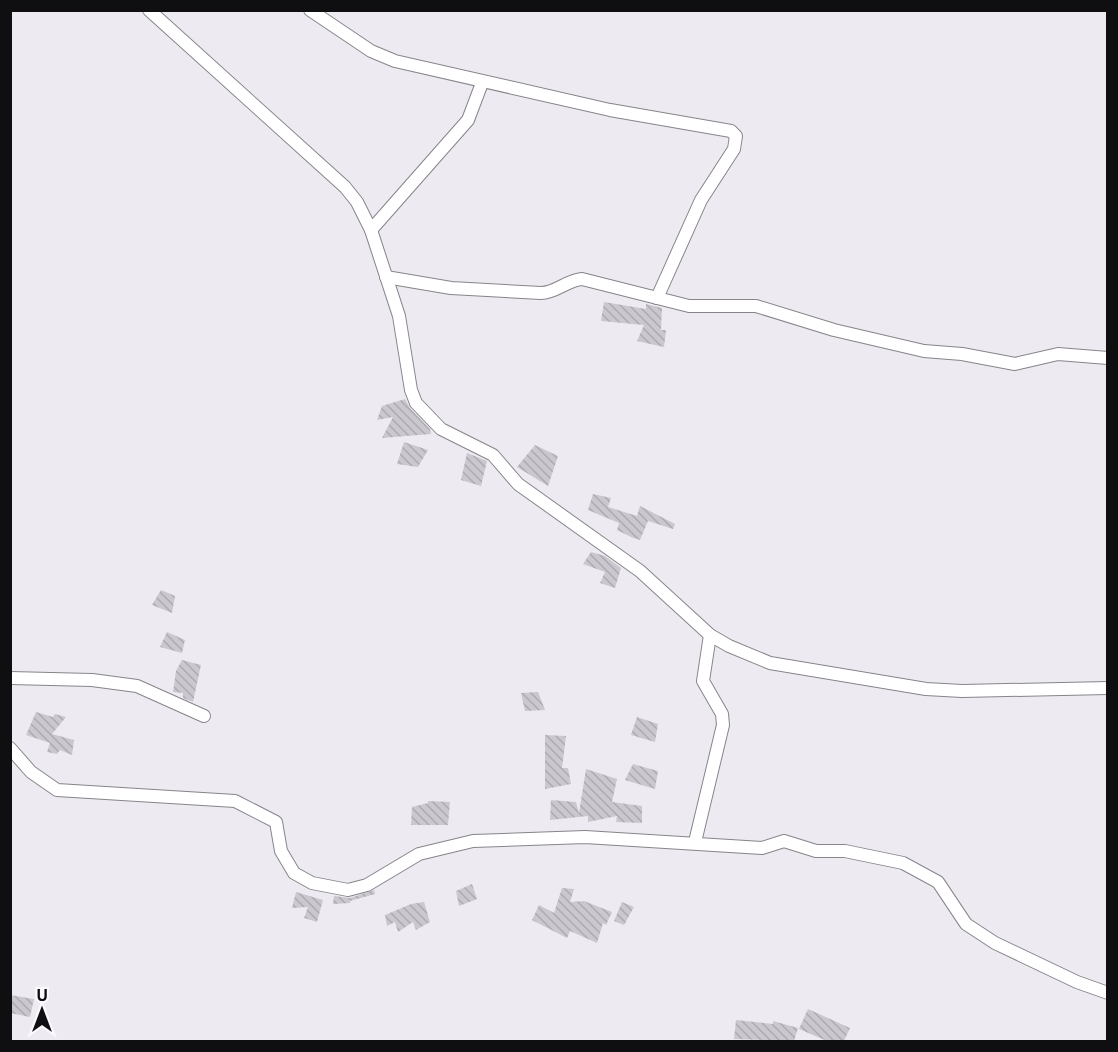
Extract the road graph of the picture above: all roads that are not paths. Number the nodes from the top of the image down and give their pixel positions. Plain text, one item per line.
1 (310, 10) edge
2 (154, 13) edge
3 (482, 82) junction
4 (371, 230) junction
5 (386, 277) junction
6 (657, 298) junction
7 (1107, 358) edge
8 (710, 635) junction
9 (10, 678) edge
10 (1107, 688) edge
11 (204, 716) dead end
12 (10, 748) edge
13 (695, 843) junction
14 (1107, 993) edge

1 - 3 street
2 - 4 street
3 - 4 street
3 - 6 street
4 - 5 street
5 - 6 street
5 - 8 street
6 - 7 street
8 - 10 street
8 - 13 street
9 - 11 street
12 - 13 street
13 - 14 street

